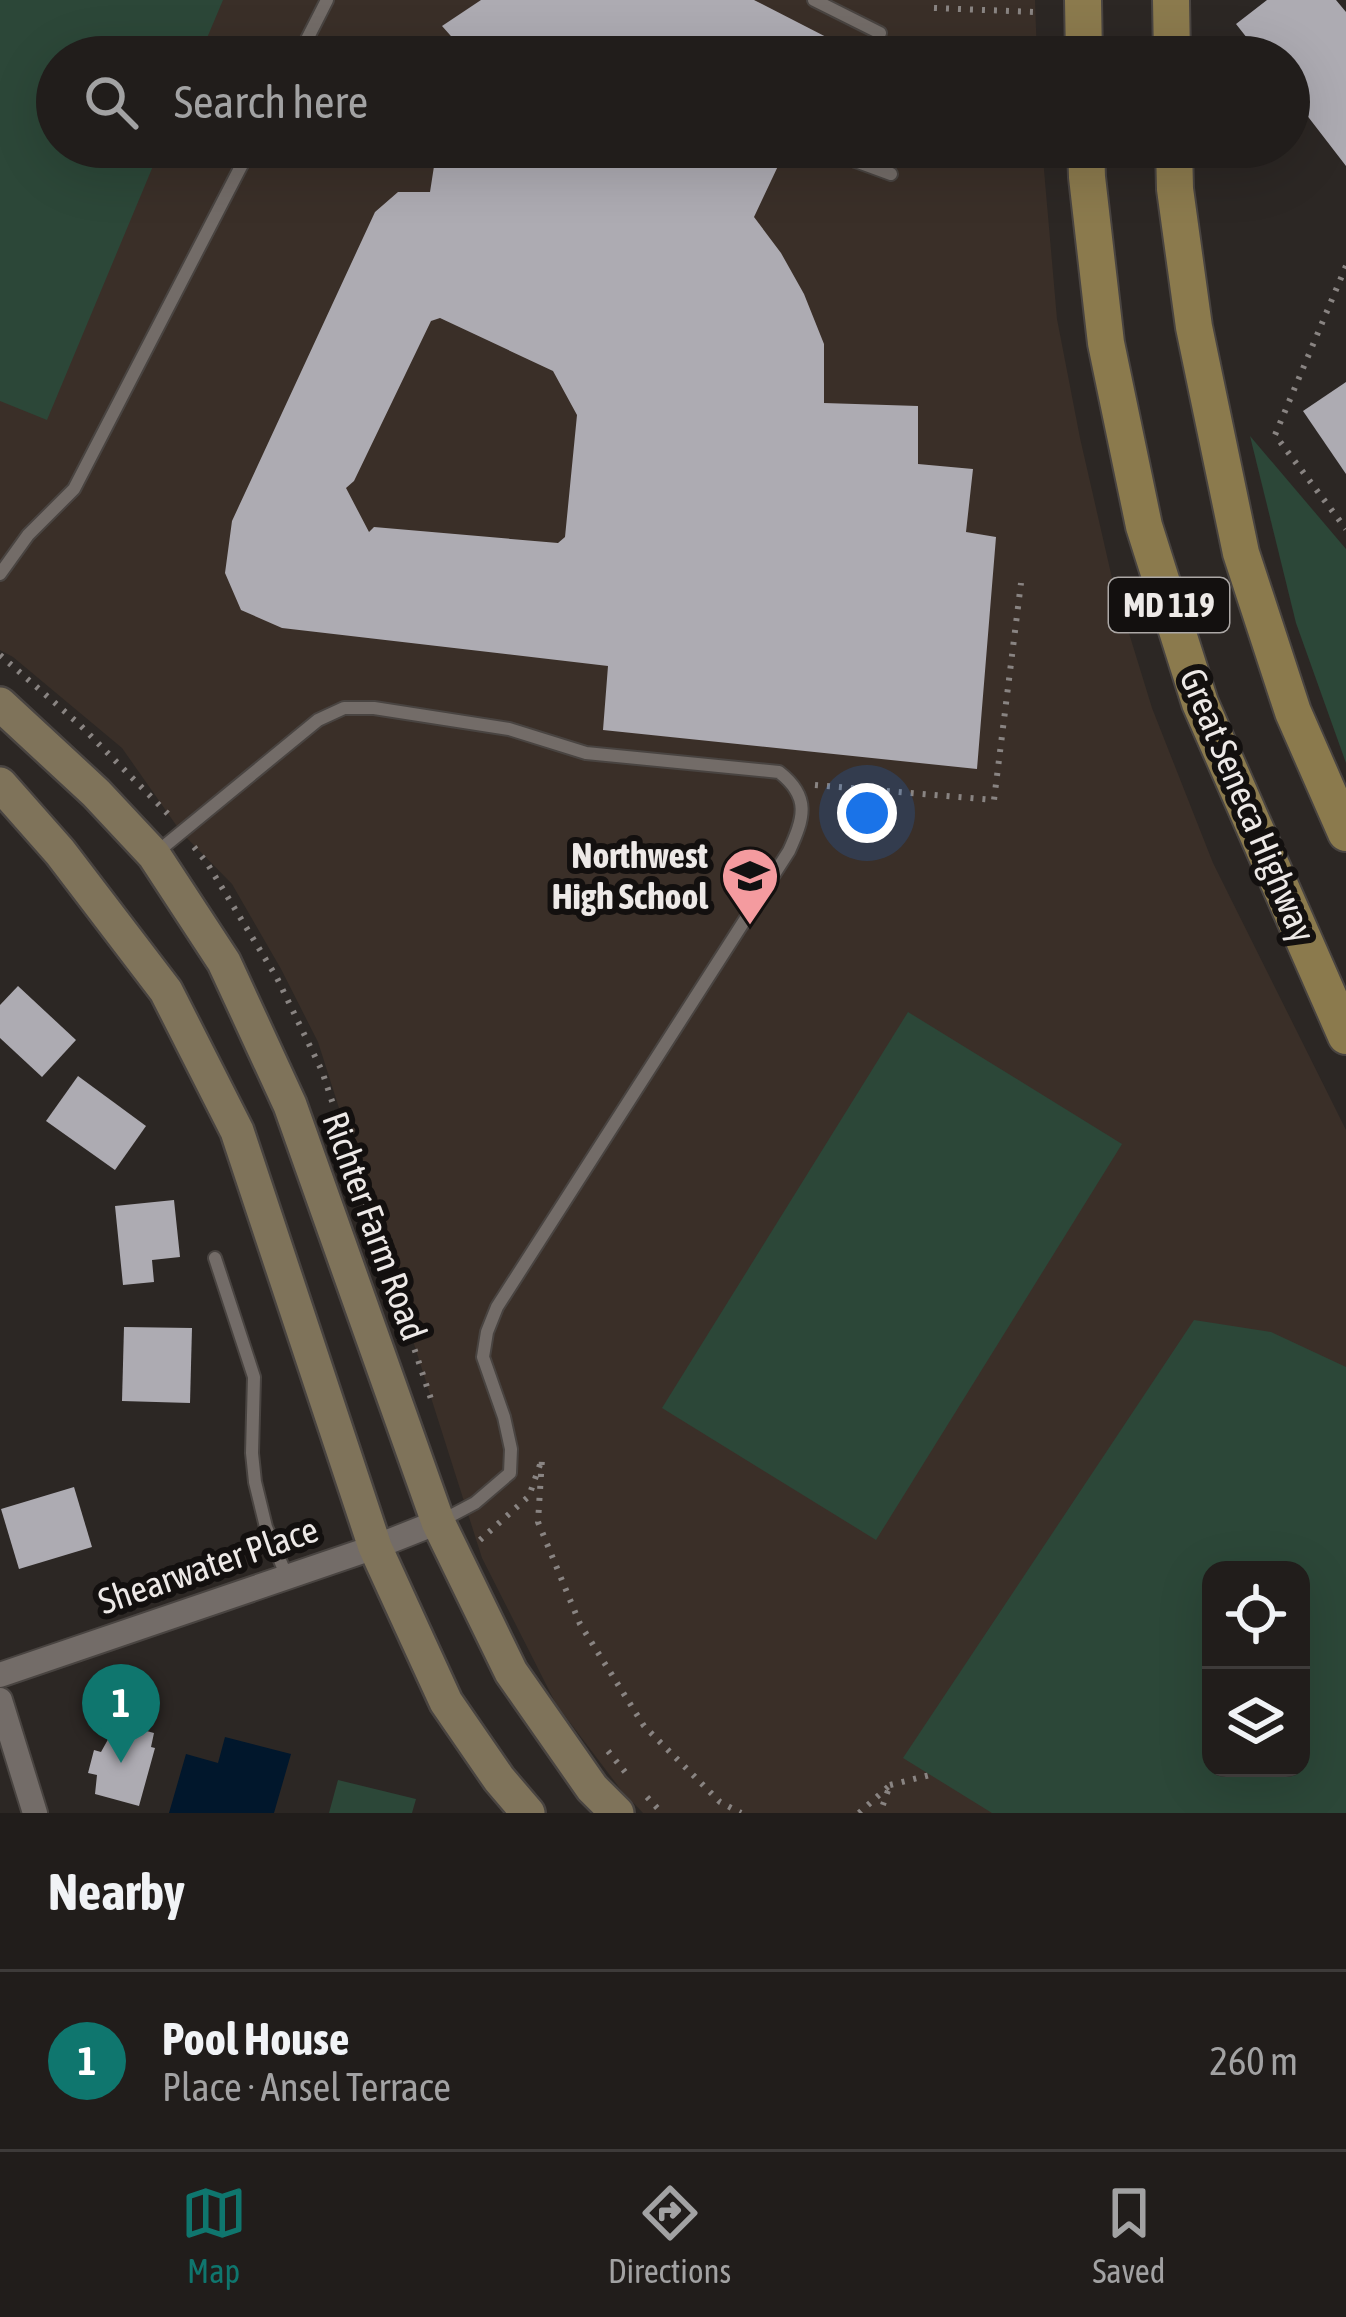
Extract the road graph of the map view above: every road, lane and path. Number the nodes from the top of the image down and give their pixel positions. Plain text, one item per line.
1 (327, 0) edge
2 (814, 0) edge
3 (1083, 0) edge
4 (1171, 0) edge
5 (934, 8) dead end
6 (1036, 12) dead end
7 (309, 36) edge
8 (879, 36) edge
9 (1084, 36) edge
10 (1172, 36) edge
11 (240, 168) edge
12 (874, 168) edge
13 (1087, 168) edge
14 (1174, 168) edge
15 (890, 174) dead end
16 (1346, 266) edge
17 (1346, 530) edge
18 (0, 574) edge
19 (1021, 583) dead end
20 (0, 704) edge
21 (0, 784) edge
22 (794, 784) junction
23 (1346, 833) edge
24 (154, 855) junction
25 (1346, 1036) edge
26 (215, 1258) dead end
27 (438, 1522) junction
28 (480, 1540) dead end
29 (375, 1547) junction
30 (286, 1576) junction
31 (0, 1675) edge
32 (0, 1700) edge
33 (930, 1774) dead end
34 (890, 1785) junction
35 (35, 1813) edge
36 (529, 1813) edge
37 (617, 1813) edge
38 (741, 1813) edge
39 (859, 1813) edge
40 (880, 1813) edge

1 - 7 lane
2 - 8 lane
3 - 9 main road
4 - 10 main road
5 - 6 path
11 - 18 lane
12 - 15 lane
13 - 25 main road, Great Seneca Highway / MD 119
14 - 23 main road, MD 119
16 - 17 path
19 - 22 path
20 - 24 main road, Richter Farm Road
21 - 29 main road
22 - 24 lane
22 - 27 lane
24 - 27 main road, Richter Farm Road
26 - 30 lane
27 - 29 street, Shearwater Place
27 - 37 main road, Richter Farm Road
28 - 38 path
29 - 30 street, Shearwater Place
29 - 36 main road
30 - 31 street, Shearwater Place
32 - 35 street
33 - 34 path
34 - 39 path
34 - 40 path

